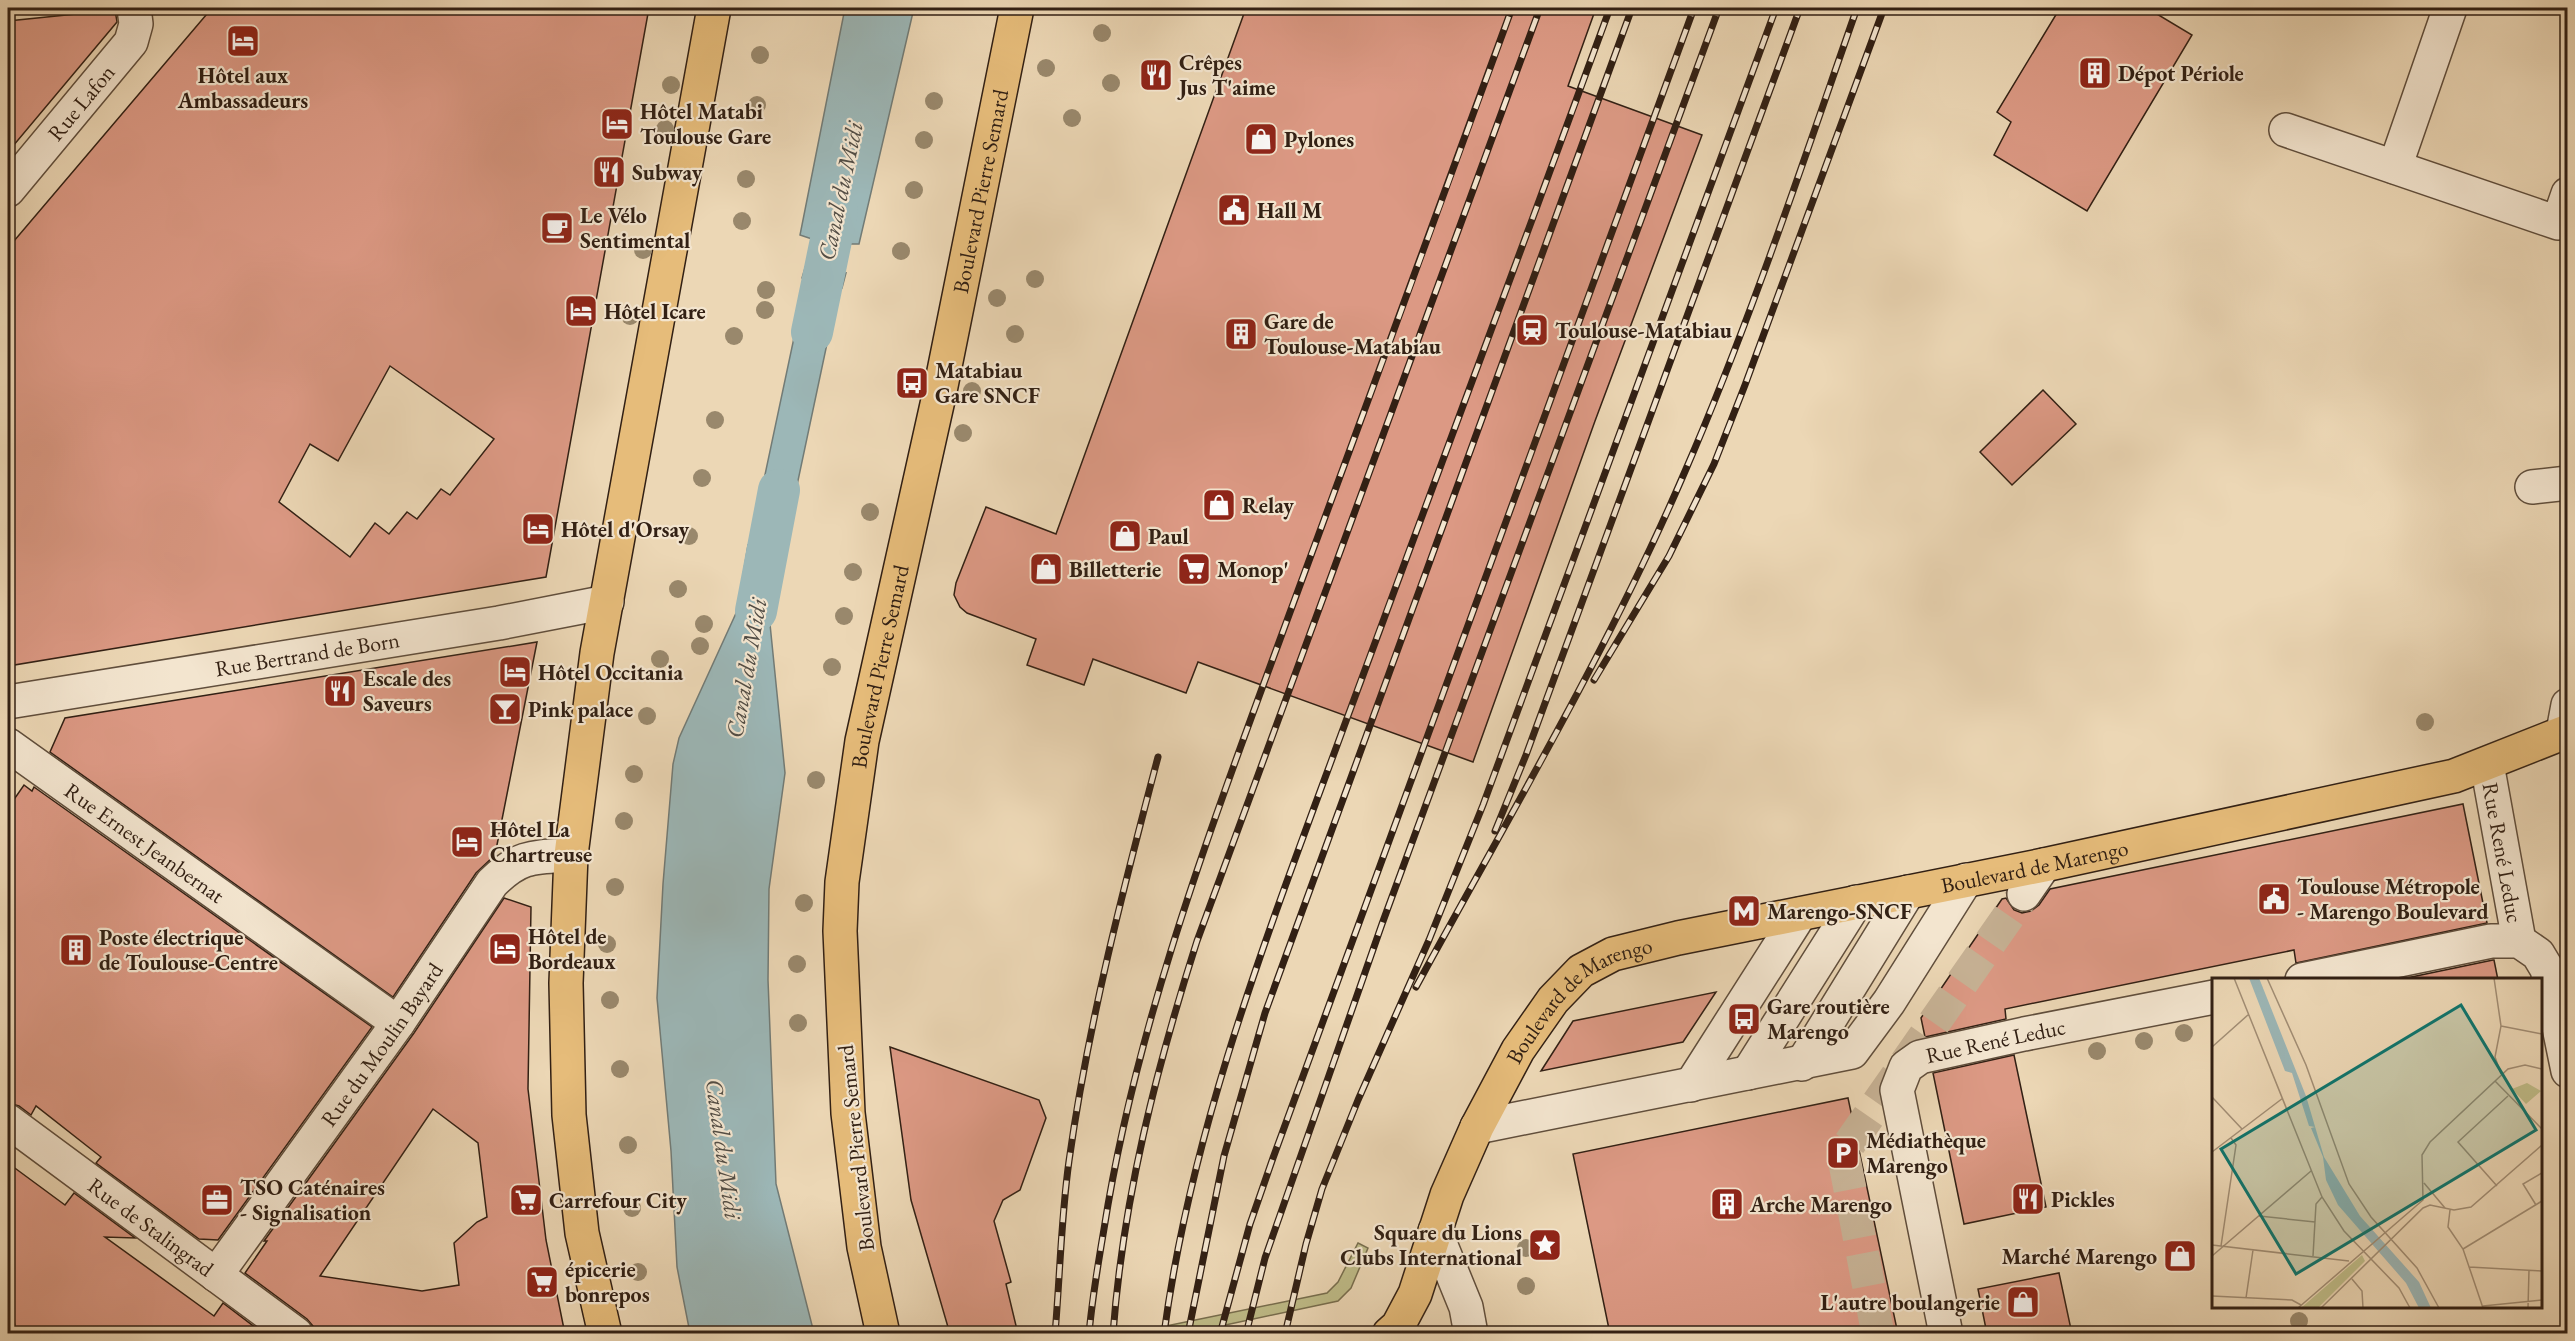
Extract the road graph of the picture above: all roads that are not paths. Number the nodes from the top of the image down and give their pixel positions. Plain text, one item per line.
1 (134, 8) edge
2 (714, 8) edge
3 (1017, 8) edge
4 (2450, 8) edge
5 (2286, 130) dead end
6 (2395, 168) junction
7 (8, 190) edge
8 (2564, 220) edge
9 (2568, 483) edge
10 (2532, 487) dead end
11 (607, 602) junction
12 (8, 702) edge
13 (2566, 726) edge
14 (8, 745) edge
15 (2487, 764) junction
16 (571, 855) junction
17 (2044, 865) junction
18 (1966, 880) junction
19 (1908, 892) junction
20 (2024, 894) tunnel mouth
21 (1856, 902) junction
22 (1800, 914) junction
23 (2519, 940) junction
24 (2312, 978) edge
25 (2212, 997) edge
26 (398, 1023) junction
27 (1802, 1064) junction
28 (2568, 1071) edge
29 (1748, 1073) junction
30 (1691, 1085) junction
31 (8, 1121) edge
32 (1477, 1127) junction
33 (1436, 1231) junction
34 (216, 1275) junction
35 (296, 1334) edge
36 (605, 1334) edge
37 (883, 1334) edge
38 (1389, 1334) edge
39 (1471, 1334) edge
40 (1946, 1334) edge

1 - 7 street, Rue Lafon
2 - 11 main road
3 - 37 main road, Boulevard Pierre Semard
4 - 6 street
5 - 6 street
6 - 8 street
9 - 10 street
11 - 12 street, Rue Bertrand de Born
11 - 16 main road
13 - 15 main road, Boulevard de Marengo
14 - 26 street, Rue Ernest Jeanbernat
15 - 17 main road, Boulevard de Marengo
15 - 23 street, Rue René Leduc
16 - 26 street, Rue du Moulin Bayard
16 - 36 main road
17 - 18 main road, Boulevard de Marengo
17 - 20 street
18 - 19 main road, Boulevard de Marengo
18 - 27 street
19 - 21 main road, Boulevard de Marengo
19 - 27 street
21 - 22 main road, Boulevard de Marengo
21 - 29 street
22 - 30 street
22 - 32 main road, Boulevard de Marengo
23 - 24 street, Rue René Leduc
23 - 28 street, Rue René Leduc
25 - 40 street, Rue René Leduc
26 - 34 street, Rue du Moulin Bayard
27 - 29 street
29 - 30 street
30 - 32 street
31 - 34 street, Rue de Stalingrad
32 - 33 main road, Boulevard de Marengo
33 - 38 main road, Boulevard de Marengo
33 - 39 street
34 - 35 street, Rue de Stalingrad

